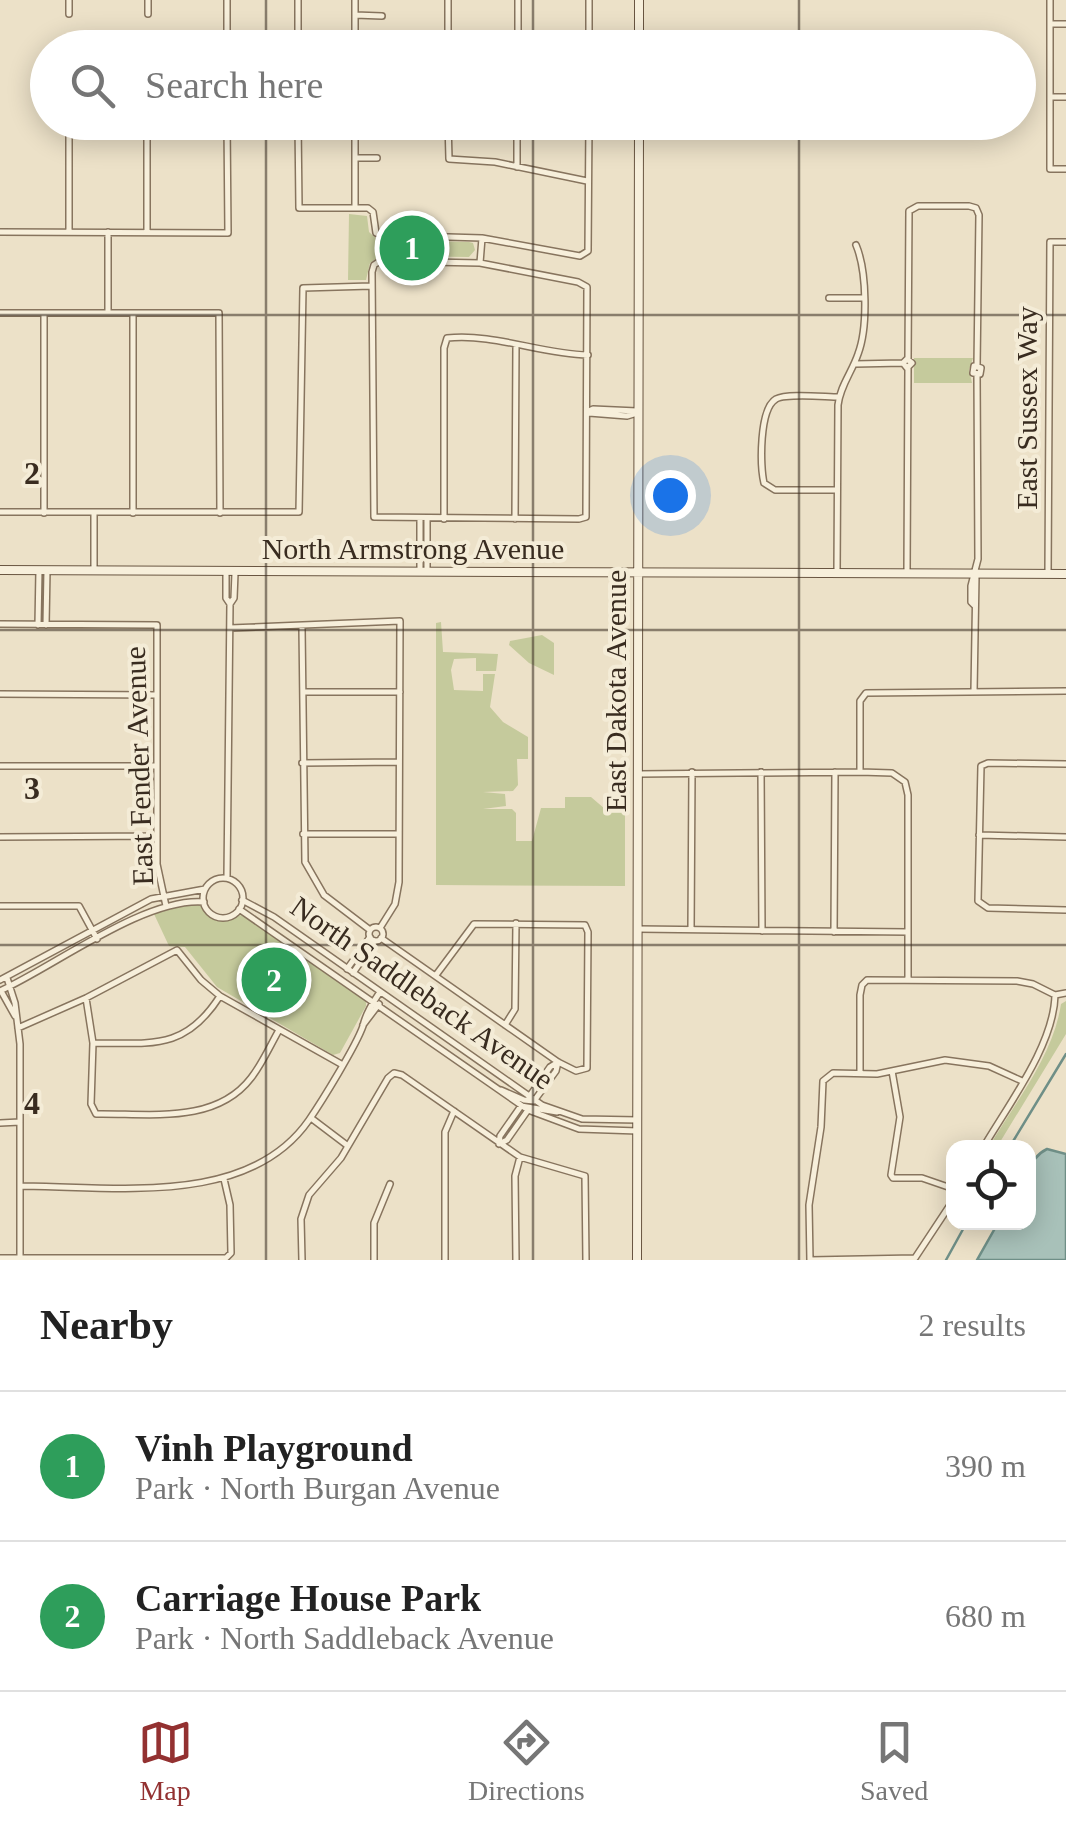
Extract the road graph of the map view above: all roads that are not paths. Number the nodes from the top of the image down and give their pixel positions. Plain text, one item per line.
1 (70, 0) edge
2 (148, 0) edge
3 (226, 0) edge
4 (298, 0) edge
5 (355, 0) edge
6 (448, 0) edge
7 (518, 0) edge
8 (589, 0) edge
9 (639, 0) edge
10 (1050, 0) edge
11 (70, 14) dead end
12 (148, 14) dead end
13 (355, 15) junction
14 (382, 16) dead end
15 (1050, 24) junction
16 (1066, 24) edge
17 (227, 30) edge
18 (298, 30) edge
19 (355, 30) edge
20 (448, 30) edge
21 (518, 30) edge
22 (589, 30) edge
23 (639, 30) edge
24 (1051, 97) junction
25 (1066, 97) edge
26 (70, 140) edge
27 (147, 140) edge
28 (227, 140) edge
29 (298, 140) edge
30 (355, 140) edge
31 (448, 140) edge
32 (518, 140) edge
33 (589, 140) edge
34 (639, 140) edge
35 (355, 158) junction
36 (377, 158) dead end
37 (518, 166) junction
38 (1066, 169) edge
39 (588, 181) junction
40 (354, 208) junction
41 (0, 232) edge
42 (69, 232) junction
43 (108, 232) junction
44 (147, 232) junction
45 (482, 238) junction
46 (1066, 242) edge
47 (856, 245) dead end
48 (480, 263) junction
49 (372, 286) junction
50 (829, 298) dead end
51 (863, 298) junction
52 (0, 313) edge
53 (44, 313) junction
54 (108, 313) junction
55 (132, 313) junction
56 (516, 344) junction
57 (588, 355) junction
58 (906, 363) junction
59 (854, 364) junction
60 (839, 397) junction
61 (588, 412) junction
62 (640, 412) junction
63 (837, 490) junction
64 (0, 512) edge
65 (44, 513) junction
66 (94, 513) junction
67 (133, 513) junction
68 (220, 514) junction
69 (424, 519) junction
70 (444, 519) junction
71 (515, 520) junction
72 (0, 570) edge
73 (43, 570) junction
74 (94, 570) junction
75 (230, 571) junction
76 (423, 571) junction
77 (639, 572) junction
78 (837, 572) junction
79 (907, 572) junction
80 (976, 572) junction
81 (1048, 574) junction
82 (1066, 574) edge
83 (0, 624) edge
84 (42, 625) junction
85 (230, 628) junction
86 (302, 628) junction
87 (974, 691) junction
88 (1066, 691) edge
89 (302, 692) junction
90 (400, 692) junction
91 (0, 694) edge
92 (157, 695) junction
93 (400, 762) junction
94 (302, 763) junction
95 (1066, 764) edge
96 (0, 766) edge
97 (156, 766) junction
98 (692, 772) junction
99 (761, 772) junction
100 (835, 772) junction
101 (860, 772) junction
102 (638, 774) junction
103 (303, 834) junction
104 (399, 834) junction
105 (978, 835) junction
106 (157, 836) junction
107 (1066, 836) edge
108 (0, 837) edge
109 (227, 878) junction
110 (205, 889) junction
111 (164, 895) junction
112 (242, 900) junction
113 (204, 902) junction
114 (0, 906) edge
115 (166, 906) junction
116 (239, 909) junction
117 (1066, 910) edge
118 (516, 922) junction
119 (638, 929) junction
120 (92, 930) junction
121 (692, 930) junction
122 (762, 931) junction
123 (834, 932) junction
124 (908, 932) junction
125 (374, 936) junction
126 (97, 939) junction
127 (350, 971) junction
128 (436, 975) junction
129 (3, 979) edge
130 (908, 980) junction
131 (11, 986) junction
132 (0, 990) edge
133 (1066, 993) edge
134 (382, 994) junction
135 (1055, 995) junction
136 (220, 996) junction
137 (86, 998) junction
138 (376, 1003) junction
139 (16, 1018) junction
140 (505, 1025) junction
141 (18, 1028) junction
142 (278, 1030) junction
143 (93, 1042) junction
144 (558, 1062) junction
145 (341, 1064) junction
146 (892, 1071) junction
147 (860, 1073) junction
148 (1022, 1081) junction
149 (499, 1090) junction
150 (532, 1099) junction
151 (524, 1108) junction
152 (454, 1112) junction
153 (558, 1112) junction
154 (310, 1118) junction
155 (638, 1120) junction
156 (0, 1122) edge
157 (20, 1122) junction
158 (638, 1131) junction
159 (988, 1140) edge
160 (499, 1144) junction
161 (348, 1146) junction
162 (520, 1157) junction
163 (224, 1179) junction
164 (390, 1184) dead end
165 (946, 1185) edge
166 (20, 1186) junction
167 (946, 1210) edge
168 (0, 1258) edge
169 (20, 1258) edge
170 (915, 1258) edge
171 (302, 1260) edge
172 (374, 1260) edge
173 (445, 1260) edge
174 (516, 1260) edge
175 (586, 1260) edge
176 (637, 1260) edge
177 (810, 1260) edge

1 - 11 street
2 - 12 street
3 - 17 street
4 - 18 street
5 - 13 street
6 - 20 street
7 - 21 street
8 - 22 street
9 - 23 street
10 - 15 street
13 - 14 street
13 - 19 street
15 - 16 street
15 - 24 street
24 - 25 street
24 - 38 street
26 - 42 street
27 - 44 street
28 - 44 street
29 - 40 street
30 - 35 street
31 - 37 street
32 - 37 street
33 - 39 street
34 - 62 street, East Dakota Avenue
35 - 36 street
35 - 40 street
37 - 39 street
39 - 45 street
40 - 45 street
41 - 42 street
42 - 43 street
43 - 44 street
43 - 54 street
45 - 48 street
46 - 81 street, East Sussex Way
47 - 51 street
48 - 49 street
48 - 57 street
49 - 68 street
49 - 69 street
50 - 51 street
51 - 59 street
52 - 53 street
53 - 54 street
53 - 65 street
54 - 55 street
55 - 67 street
55 - 68 street
56 - 57 street
56 - 70 street
56 - 71 street
57 - 61 street
58 - 59 street
58 - 79 street
58 - 80 street
59 - 60 street
60 - 63 street
60 - 63 street
61 - 62 street
61 - 71 street
62 - 77 street, East Dakota Avenue
63 - 78 street
64 - 65 street
65 - 66 street
66 - 67 street
66 - 74 street
67 - 68 street
69 - 70 street
69 - 76 street
70 - 71 street
72 - 73 street, North Armstrong Avenue
73 - 74 street, North Armstrong Avenue
73 - 84 street
74 - 75 street, North Armstrong Avenue
75 - 76 street, North Armstrong Avenue
75 - 85 street
76 - 77 street, North Armstrong Avenue
77 - 78 street, North Armstrong Avenue
77 - 102 street, East Dakota Avenue
78 - 79 street, North Armstrong Avenue
79 - 80 street, North Armstrong Avenue
80 - 81 street, North Armstrong Avenue
80 - 87 street
81 - 82 street, North Armstrong Avenue
83 - 84 street
84 - 92 street, East Fender Avenue
85 - 86 street
85 - 109 street
86 - 89 street
86 - 90 street
87 - 88 street
87 - 101 street
89 - 90 street
89 - 94 street
90 - 93 street
91 - 92 street
92 - 97 street, East Fender Avenue
93 - 94 street
93 - 104 street
94 - 103 street
95 - 105 street
96 - 97 street
97 - 106 street, East Fender Avenue
98 - 99 street
98 - 102 street
98 - 121 street
99 - 100 street
99 - 122 street
100 - 101 street
100 - 123 street
101 - 124 street
102 - 119 street, East Dakota Avenue
103 - 104 street
103 - 125 street
104 - 125 street
105 - 107 street
105 - 117 street
106 - 108 street
106 - 111 street, East Fender Avenue
109 - 110 street
109 - 112 street
110 - 111 street
110 - 113 street
111 - 115 street, East Fender Avenue
111 - 120 street
112 - 116 street
112 - 127 street, North Saddleback Avenue
113 - 115 street
113 - 116 street
114 - 120 street
115 - 126 street
116 - 138 street, North Saddleback Avenue
118 - 128 street
118 - 140 street
118 - 144 street
119 - 121 street
119 - 155 street, East Dakota Avenue
120 - 126 street
120 - 129 street
121 - 122 street
122 - 123 street
123 - 124 street
124 - 130 street
125 - 127 street
125 - 128 street
126 - 131 street
127 - 134 street, North Saddleback Avenue
128 - 140 street
129 - 131 street
130 - 135 street
130 - 147 street
131 - 132 street
131 - 139 street
132 - 139 street
133 - 135 street
134 - 138 street
134 - 150 street, North Saddleback Avenue
135 - 148 street
136 - 137 street
136 - 142 street
136 - 143 street
137 - 141 street
137 - 143 street
138 - 145 street
138 - 149 street, North Saddleback Avenue
139 - 141 street
140 - 144 street
141 - 157 street
142 - 143 street
142 - 145 street
144 - 150 street
145 - 154 street
146 - 147 street
146 - 148 street
146 - 165 street
147 - 177 street
148 - 159 street
149 - 150 street
149 - 151 street, North Saddleback Avenue
150 - 153 street, North Saddleback Avenue
151 - 153 street
151 - 158 street, North Saddleback Avenue
151 - 160 street
152 - 160 street
152 - 161 street
152 - 173 street
153 - 155 street, North Saddleback Avenue
154 - 161 street
154 - 163 street
155 - 158 street, East Dakota Avenue
156 - 157 street
157 - 166 street
158 - 176 street, East Dakota Avenue
160 - 162 street
161 - 171 street
162 - 174 street
162 - 175 street
163 - 166 street
163 - 169 street
164 - 172 street
166 - 169 street
167 - 170 street
168 - 169 street
170 - 177 street

